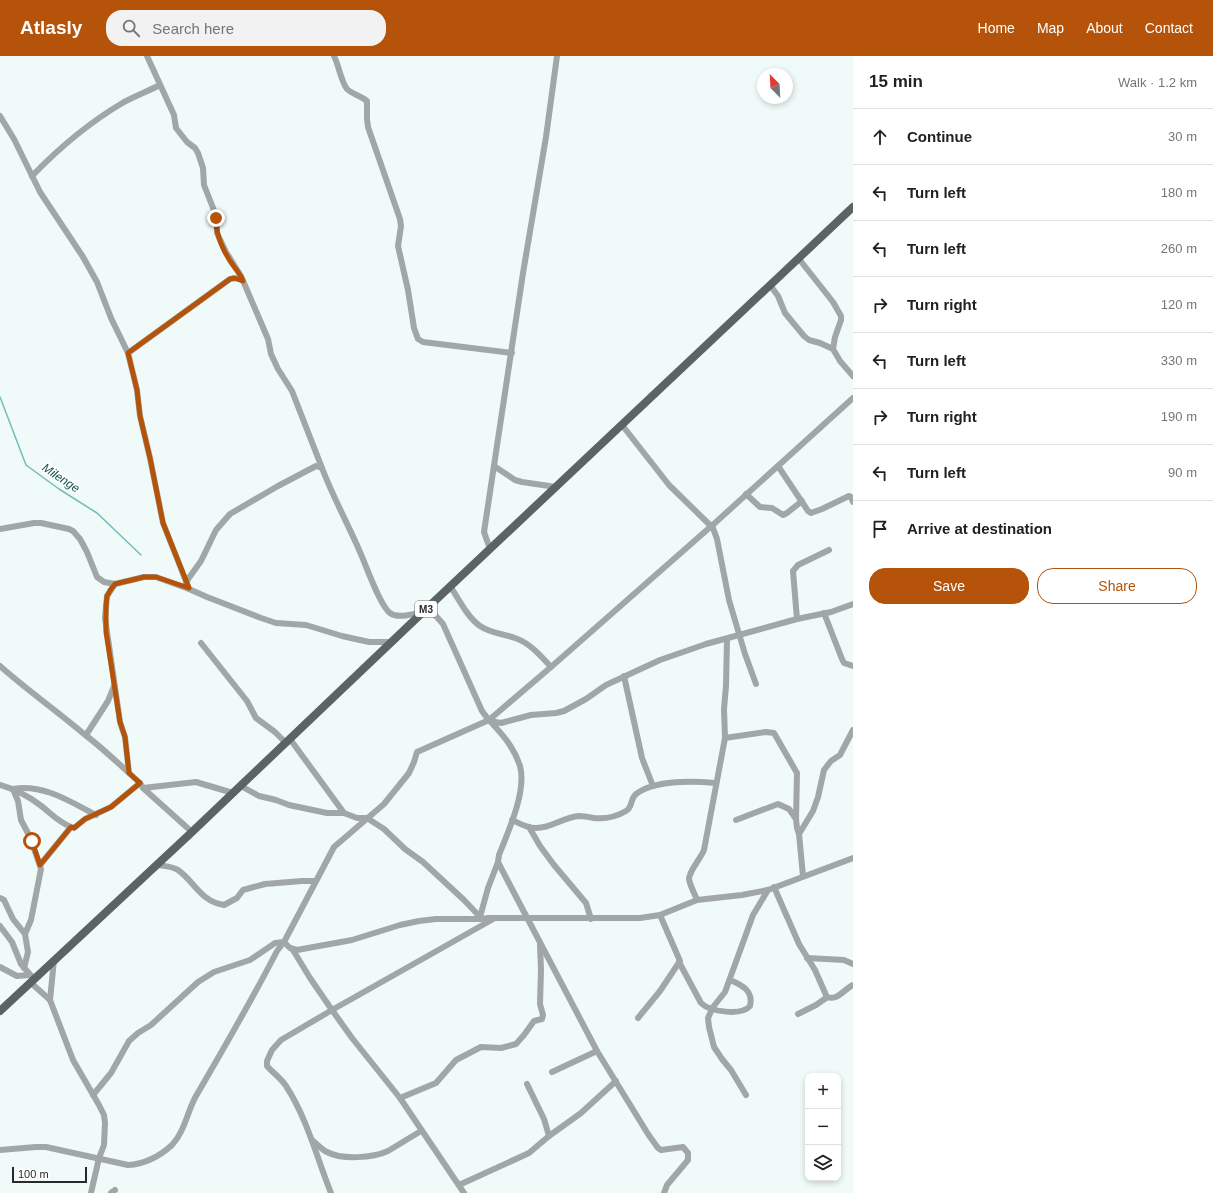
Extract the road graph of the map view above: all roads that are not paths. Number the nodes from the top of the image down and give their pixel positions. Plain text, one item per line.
1 (147, 56) edge
2 (334, 56) edge
3 (558, 56) edge
4 (160, 85) junction
5 (0, 116) edge
6 (32, 176) junction
7 (853, 207) edge
8 (798, 259) junction
9 (243, 281) junction
10 (770, 285) junction
11 (833, 349) junction
12 (128, 353) junction
13 (512, 353) junction
14 (853, 376) edge
15 (853, 398) edge
16 (622, 424) junction
17 (494, 466) junction
18 (778, 466) junction
19 (322, 468) junction
20 (556, 488) junction
21 (746, 494) junction
22 (802, 501) junction
23 (853, 502) edge
24 (710, 526) junction
25 (0, 529) edge
26 (490, 549) junction
27 (829, 550) dead end
28 (186, 582) junction
29 (115, 584) junction
30 (450, 586) junction
31 (189, 588) junction
32 (853, 604) edge
33 (426, 609) junction
34 (824, 613) junction
35 (796, 620) junction
36 (740, 635) junction
37 (727, 639) junction
38 (391, 642) junction
39 (201, 643) dead end
40 (0, 666) edge
41 (853, 666) edge
42 (551, 667) junction
43 (624, 676) junction
44 (115, 682) junction
45 (756, 684) dead end
46 (489, 720) junction
47 (853, 730) edge
48 (86, 735) junction
49 (725, 738) junction
50 (288, 741) junction
51 (129, 773) junction
52 (716, 783) junction
53 (0, 785) edge
54 (142, 785) junction
55 (241, 786) junction
56 (652, 786) junction
57 (13, 789) junction
58 (233, 793) junction
59 (344, 813) junction
60 (96, 815) junction
61 (367, 818) junction
62 (796, 819) junction
63 (512, 820) junction
64 (736, 820) dead end
65 (71, 827) junction
66 (529, 827) junction
67 (192, 832) junction
68 (799, 834) junction
69 (853, 858) edge
70 (498, 862) junction
71 (40, 865) junction
72 (157, 865) junction
73 (803, 876) junction
74 (315, 881) junction
75 (771, 889) junction
76 (0, 898) edge
77 (697, 900) junction
78 (660, 915) junction
79 (481, 918) junction
80 (495, 918) junction
81 (527, 918) junction
82 (591, 919) junction
83 (0, 926) edge
84 (25, 934) junction
85 (284, 942) junction
86 (540, 942) junction
87 (294, 950) junction
88 (807, 958) junction
89 (54, 960) junction
90 (680, 962) junction
91 (853, 964) edge
92 (0, 967) edge
93 (24, 968) junction
94 (32, 979) junction
95 (730, 980) junction
96 (853, 985) edge
97 (826, 997) junction
98 (50, 1000) junction
99 (712, 1009) junction
100 (332, 1010) junction
101 (0, 1011) edge
102 (798, 1014) dead end
103 (638, 1018) dead end
104 (597, 1051) junction
105 (552, 1072) dead end
106 (616, 1081) junction
107 (527, 1084) dead end
108 (93, 1095) junction
109 (746, 1095) dead end
110 (400, 1098) junction
111 (421, 1131) junction
112 (549, 1136) junction
113 (311, 1140) junction
114 (0, 1150) edge
115 (99, 1158) junction
116 (459, 1185) junction
117 (91, 1193) edge
118 (331, 1193) edge
119 (464, 1193) edge
120 (664, 1193) edge

1 - 4 street
2 - 13 street
3 - 13 street
4 - 6 street
4 - 9 street
5 - 6 street
6 - 12 street
7 - 8 main road, M3
8 - 10 main road, M3
8 - 11 street
9 - 12 street
9 - 19 street
10 - 11 street
10 - 16 main road, M3
11 - 14 street
12 - 28 street
13 - 17 street
15 - 18 street
16 - 20 main road, M3
16 - 24 street
17 - 20 street
17 - 26 street
18 - 21 street
18 - 22 street
19 - 28 street
19 - 33 street
20 - 26 main road, M3
21 - 22 street
21 - 24 street
22 - 23 street
24 - 36 street
24 - 42 street
25 - 29 street
26 - 30 main road, M3
27 - 35 street
28 - 31 street
29 - 31 street
29 - 44 street
30 - 33 main road, M3
30 - 42 street
31 - 38 street
32 - 34 street
33 - 38 main road, M3
33 - 46 street
34 - 35 street
34 - 41 street
35 - 36 street
36 - 37 street
36 - 45 street
37 - 43 street
37 - 49 street
38 - 50 main road, M3
39 - 50 street
40 - 48 street
42 - 46 street
43 - 46 street
43 - 56 street
44 - 48 street
44 - 51 street
46 - 61 street
46 - 63 street
47 - 68 street
48 - 51 street
49 - 52 street
49 - 62 street
50 - 55 main road, M3
50 - 59 street
51 - 54 street
52 - 56 street
52 - 77 street
53 - 57 street
54 - 58 street
54 - 60 street
54 - 67 street
55 - 58 main road, M3
55 - 59 street
56 - 66 street
57 - 60 street
57 - 65 street
57 - 71 street
58 - 67 main road, M3
59 - 61 street
60 - 65 street
61 - 74 street
61 - 79 street
62 - 64 street
62 - 68 street
63 - 66 street
63 - 70 street
65 - 71 street
66 - 82 street
67 - 72 main road, M3
68 - 73 street
69 - 73 street
70 - 79 street
70 - 81 street
71 - 84 street
72 - 74 street
72 - 89 main road, M3
73 - 75 street
74 - 85 street
75 - 77 street
75 - 88 street
75 - 95 street
76 - 84 street
77 - 78 street
78 - 82 street
78 - 90 street
79 - 80 street
79 - 87 street
80 - 81 street
80 - 100 street
81 - 82 street
81 - 86 street
83 - 93 street
84 - 93 street
85 - 87 street
85 - 108 street
85 - 115 street
86 - 104 street
86 - 110 street
87 - 100 street
88 - 91 street
88 - 97 street
89 - 94 main road, M3
89 - 98 street
90 - 99 street
90 - 103 street
92 - 94 street
93 - 94 street
94 - 98 street
94 - 101 main road, M3
95 - 99 street
95 - 99 street
96 - 97 street
97 - 102 street
98 - 108 street
99 - 109 street
100 - 110 street
100 - 113 street
104 - 105 street
104 - 106 street
106 - 112 street
106 - 120 street
107 - 112 street
108 - 115 street
110 - 111 street
111 - 113 street
111 - 116 street
112 - 116 street
113 - 118 street
114 - 115 street
115 - 117 street
116 - 119 street

